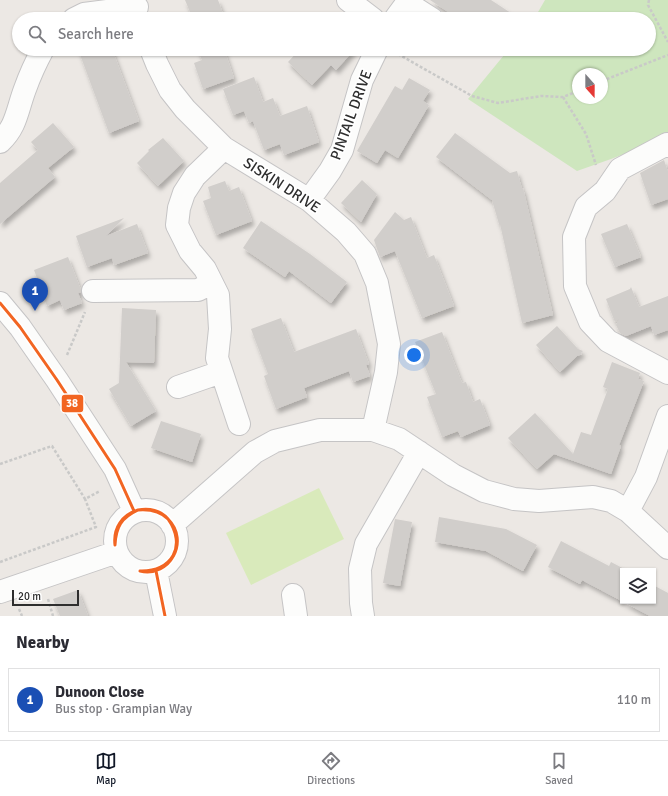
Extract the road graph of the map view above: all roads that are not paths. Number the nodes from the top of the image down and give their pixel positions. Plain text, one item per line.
1 (348, 0) edge
2 (403, 7) edge
3 (138, 9) edge
4 (106, 12) edge
5 (364, 12) edge
6 (415, 12) edge
7 (40, 56) edge
8 (154, 56) edge
9 (382, 56) edge
10 (0, 142) edge
11 (668, 146) edge
12 (224, 148) junction
13 (309, 200) junction
14 (212, 283) junction
15 (93, 291) road end
16 (0, 303) edge
17 (221, 372) junction
18 (668, 373) edge
19 (178, 387) dead end
20 (668, 416) edge
21 (239, 424) dead end
22 (373, 430) junction
23 (419, 452) junction
24 (134, 511) junction
25 (628, 511) junction
26 (172, 524) junction
27 (668, 548) edge
28 (117, 552) junction
29 (156, 570) junction
30 (0, 592) edge
31 (292, 595) dead end
32 (165, 616) edge
33 (296, 616) edge
34 (363, 616) edge

1 - 5 street
2 - 6 street
3 - 4 street
7 - 10 street
8 - 12 street, SISKIN DRIVE
9 - 13 street, PINTAIL DRIVE
11 - 18 street
12 - 13 street, SISKIN DRIVE
12 - 14 street
13 - 22 street, SISKIN DRIVE
14 - 15 street
14 - 17 street
16 - 24 street
17 - 19 street
17 - 21 street
20 - 25 street
22 - 23 street
22 - 26 street
23 - 25 street
23 - 34 street
24 - 26 street
24 - 28 street
25 - 27 street
26 - 29 street
28 - 29 street
28 - 30 street
29 - 32 street
31 - 33 street

